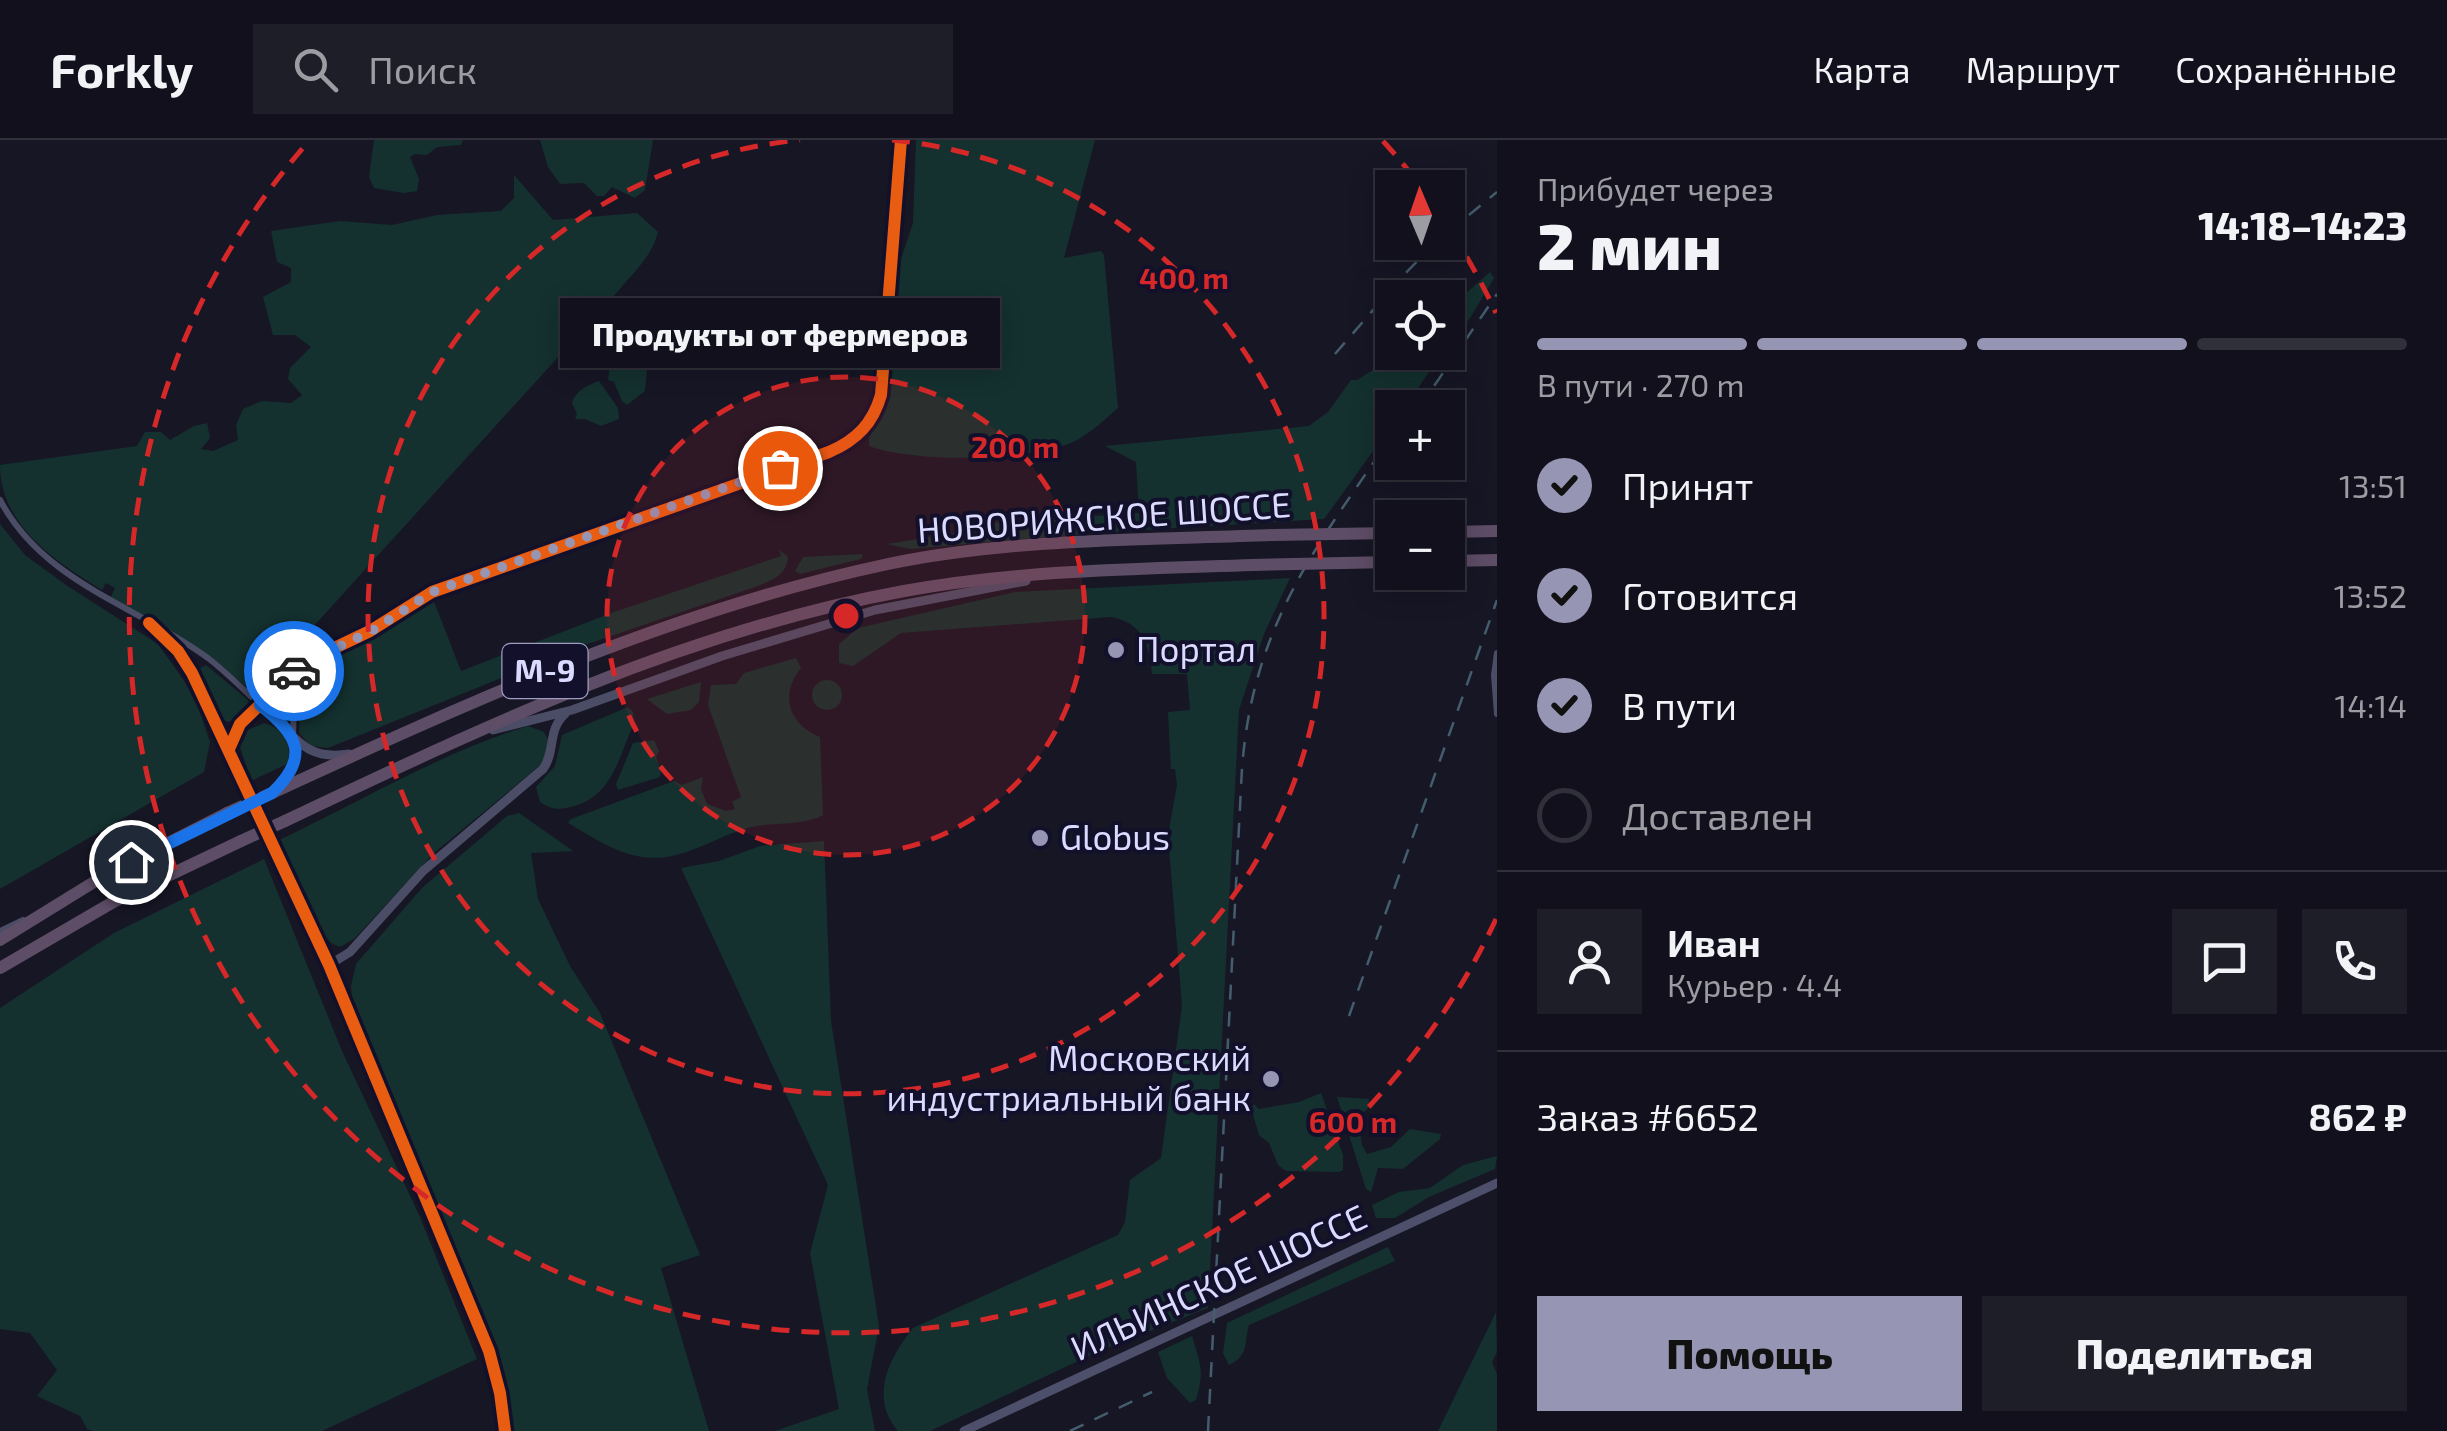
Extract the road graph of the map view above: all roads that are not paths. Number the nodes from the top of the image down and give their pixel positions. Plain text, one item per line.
1 (900, 140) edge
2 (0, 500) edge
3 (1497, 531) edge
4 (1465, 532) edge
5 (1375, 533) edge
6 (1497, 560) edge
7 (1465, 561) edge
8 (1375, 562) edge
9 (1083, 572) junction
10 (149, 623) junction
11 (1497, 653) edge
12 (302, 664) junction
13 (260, 705) junction
14 (572, 710) junction
15 (1497, 714) edge
16 (517, 724) junction
17 (294, 738) junction
18 (551, 739) junction
19 (450, 742) junction
20 (228, 748) junction
21 (361, 752) junction
22 (272, 793) junction
23 (69, 898) junction
24 (0, 930) edge
25 (0, 940) edge
26 (329, 966) junction
27 (0, 968) edge
28 (1497, 1183) edge
29 (505, 1431) edge
30 (964, 1431) edge

1 - 12 street
2 - 10 street
3 - 4 highway
5 - 21 highway, НОВОРИЖСКОЕ ШОССЕ / М-9, bridge
6 - 7 highway
8 - 9 highway, НОВОРИЖСКОЕ ШОССЕ / М-9, bridge
9 - 14 street, М-9
9 - 19 highway, НОВОРИЖСКОЕ ШОССЕ / М-9
10 - 13 street
10 - 20 street
11 - 15 street
12 - 13 street
12 - 17 street
13 - 17 street, М-9
13 - 20 street
14 - 16 street, М-9
14 - 18 street
16 - 18 street, М-9
16 - 19 street, М-9
17 - 21 street, М-9
17 - 22 street
18 - 26 street, М-9
19 - 27 highway, НОВОРИЖСКОЕ ШОССЕ / М-9, bridge
20 - 26 street
21 - 22 highway, НОВОРИЖСКОЕ ШОССЕ / М-9
22 - 23 highway, НОВОРИЖСКОЕ ШОССЕ / М-9, bridge
23 - 24 street
23 - 25 highway, НОВОРИЖСКОЕ ШОССЕ / М-9
26 - 29 street
28 - 30 main road, ИЛЬИНСКОЕ ШОССЕ

